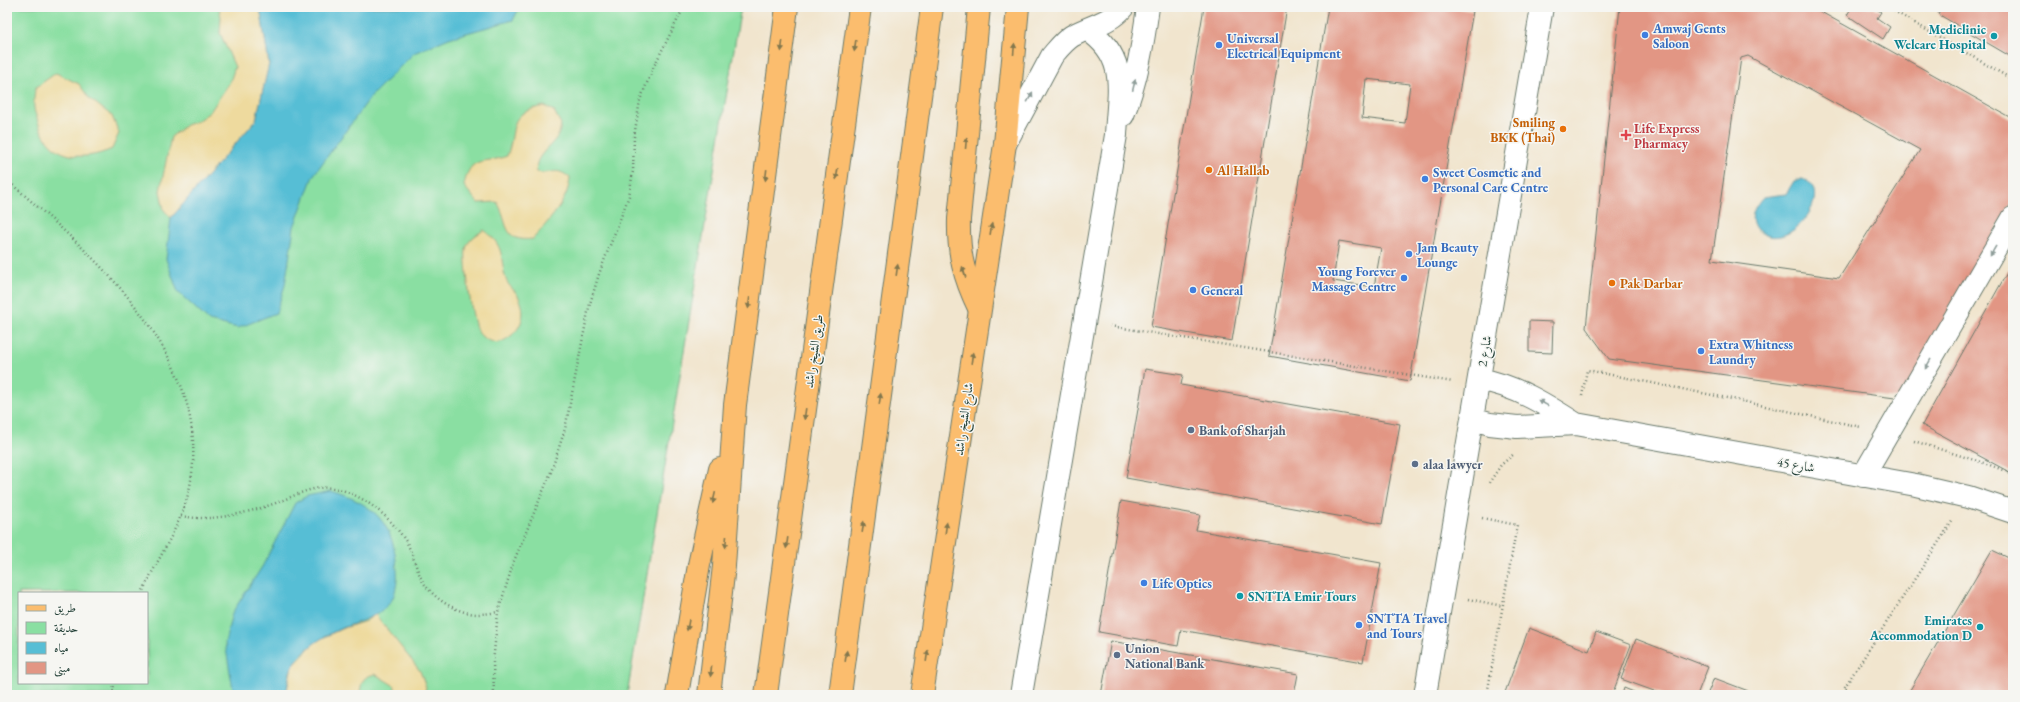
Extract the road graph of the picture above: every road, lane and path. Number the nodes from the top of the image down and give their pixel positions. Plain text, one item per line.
1 (684, 7) edge
2 (788, 7) edge
3 (860, 7) edge
4 (932, 7) edge
5 (979, 7) edge
6 (1018, 7) edge
7 (1124, 7) edge
8 (1148, 7) edge
9 (1542, 7) edge
10 (1887, 7) edge
11 (1088, 30) junction
12 (2013, 80) edge
13 (1116, 135) junction
14 (1005, 144) junction
15 (7, 180) edge
16 (2013, 218) edge
17 (979, 308) junction
18 (1084, 321) junction
19 (1478, 383) junction
20 (735, 406) junction
21 (1472, 419) junction
22 (1576, 424) junction
23 (1863, 476) junction
24 (1968, 498) junction
25 (2013, 512) edge
26 (181, 516) junction
27 (143, 592) edge
28 (1443, 594) junction
29 (1503, 606) dead end
30 (498, 612) junction
31 (114, 684) edge
32 (113, 695) edge
33 (494, 695) edge
34 (676, 695) edge
35 (709, 695) edge
36 (766, 695) edge
37 (840, 695) edge
38 (922, 695) edge
39 (1021, 695) edge
40 (1425, 695) edge
41 (1857, 695) edge

1 - 30 path
2 -> 20 main road
3 -> 36 main road, طريق الشيخ راشد
37 -> 4 main road
17 -> 5 main road
14 -> 6 main road, شارع الشيخ راشد
7 - 11 street
13 -> 8 street
9 - 19 street, شارع 2
10 - 12 path
11 - 13 street
14 -> 11 street
13 - 18 street
17 -> 14 main road, شارع الشيخ راشد
15 - 26 path
16 -> 23 street
38 -> 17 main road, شارع الشيخ راشد
18 - 19 path
18 - 39 street
19 - 21 street, شارع 2
22 -> 19 street, شارع 45
20 -> 34 main road
20 -> 35 main road
21 - 22 street, شارع 45
21 - 28 street, شارع 2
22 - 23 street, شارع 45
23 - 24 street, شارع 45
24 - 25 street, شارع 45
24 - 41 path
26 - 27 path
26 - 30 path
28 - 29 path
28 - 40 street, شارع 2
30 - 33 path
31 - 32 path

